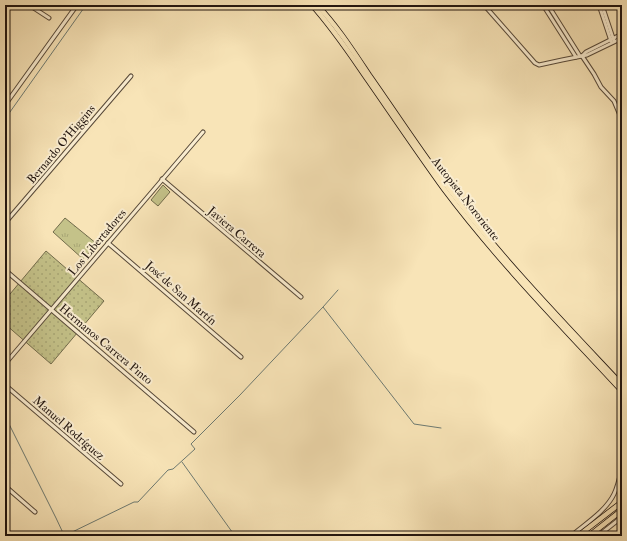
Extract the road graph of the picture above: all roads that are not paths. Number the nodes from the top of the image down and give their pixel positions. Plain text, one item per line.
1 (28, 5) edge
2 (77, 5) edge
3 (312, 5) edge
4 (317, 5) edge
5 (484, 5) edge
6 (543, 5) edge
7 (548, 5) edge
8 (600, 5) edge
9 (49, 18) dead end
10 (622, 34) edge
11 (622, 38) edge
12 (613, 41) junction
13 (581, 56) junction
14 (576, 57) junction
15 (131, 76) dead end
16 (5, 105) edge
17 (622, 120) edge
18 (203, 132) dead end
19 (162, 179) junction
20 (5, 223) edge
21 (108, 243) junction
22 (5, 270) edge
23 (301, 297) dead end
24 (51, 310) junction
25 (241, 357) dead end
26 (5, 364) edge
27 (5, 385) edge
28 (622, 385) edge
29 (622, 391) edge
30 (194, 432) dead end
31 (622, 467) edge
32 (121, 484) dead end
33 (5, 486) edge
34 (622, 502) edge
35 (622, 510) edge
36 (36, 512) dead end
37 (622, 517) edge
38 (571, 536) edge
39 (578, 536) edge
40 (589, 536) edge
41 (598, 536) edge

1 - 9 street
2 - 16 street
3 - 29 highway, Autopista Nororiente
4 - 28 highway, Autopista Nororiente
5 - 14 street
6 - 14 street
7 - 13 street
8 - 12 street
10 - 12 street
11 - 12 street
12 - 13 street
13 - 14 street
13 - 17 street
15 - 20 street, Bernardo O'Higgins
18 - 19 street, Los Libertadores
19 - 21 street, Los Libertadores
19 - 23 street, Javiera Carrera
21 - 24 street, Los Libertadores
21 - 25 street, José de San Martín
22 - 24 street, Hermanos Carrera Pinto
24 - 26 street, Los Libertadores
24 - 30 street, Hermanos Carrera Pinto
27 - 32 street, Manuel Rodríguez
31 - 38 street
33 - 36 street
34 - 39 highway
35 - 40 highway
37 - 41 street

